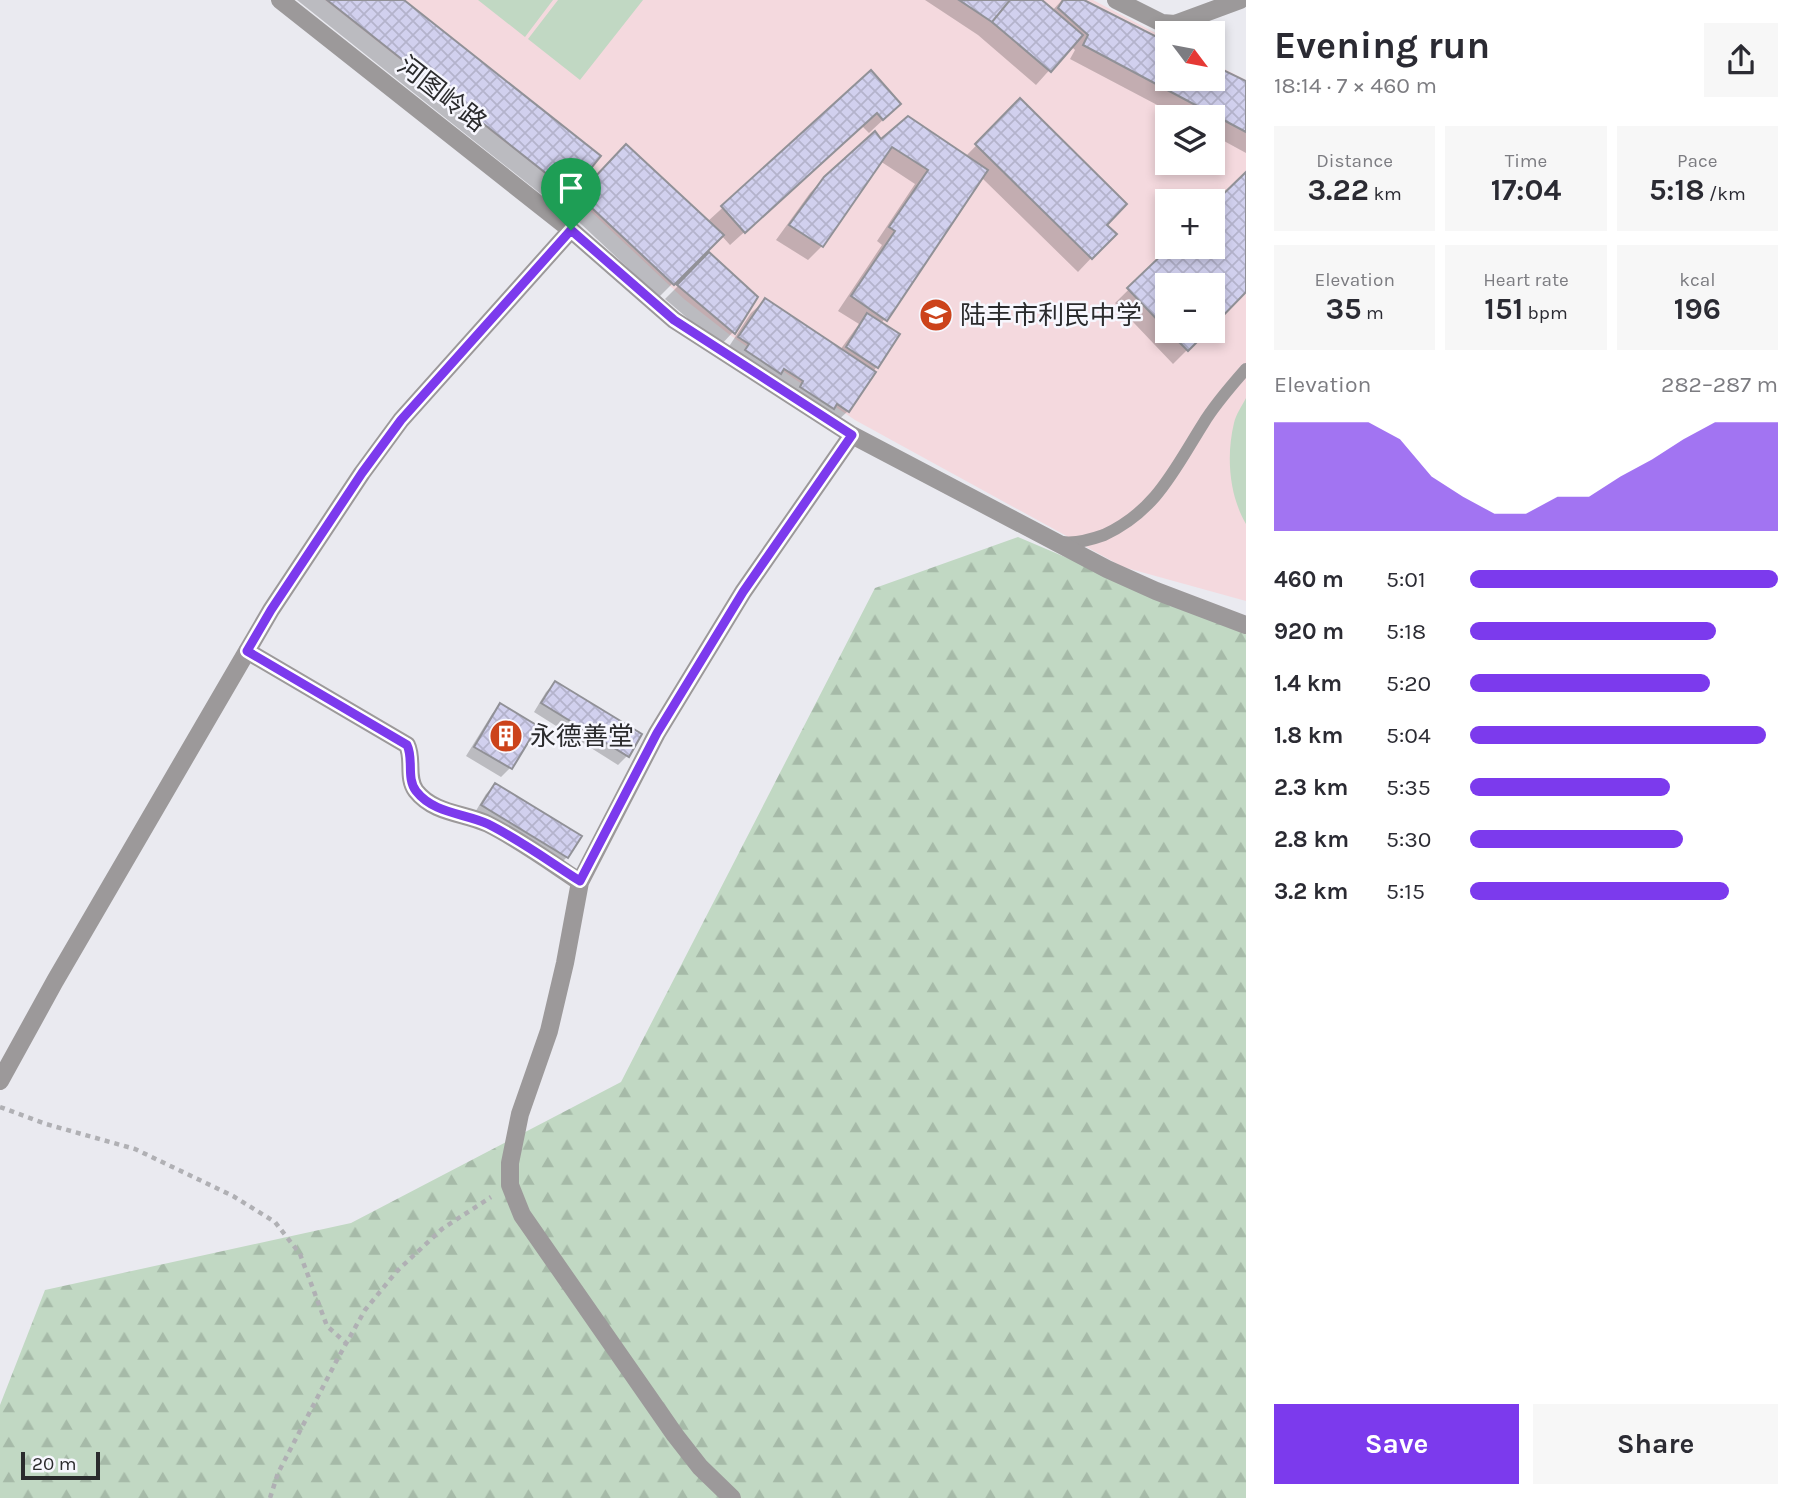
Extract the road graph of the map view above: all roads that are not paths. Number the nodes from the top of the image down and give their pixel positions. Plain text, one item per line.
1 (280, 0) edge
2 (1116, 0) edge
3 (1240, 0) edge
4 (571, 230) junction
5 (1246, 369) edge
6 (852, 435) junction
7 (1048, 539) junction
8 (1246, 625) edge
9 (247, 651) junction
10 (580, 881) junction
11 (0, 1081) edge
12 (732, 1498) edge

1 - 4 street, 河图岭路
2 - 3 street
4 - 6 street, 河图岭路
4 - 9 street
5 - 7 lane
6 - 7 street, 河图岭路
6 - 10 street
7 - 8 street, 河图岭路
9 - 10 street
9 - 11 street
10 - 12 street

